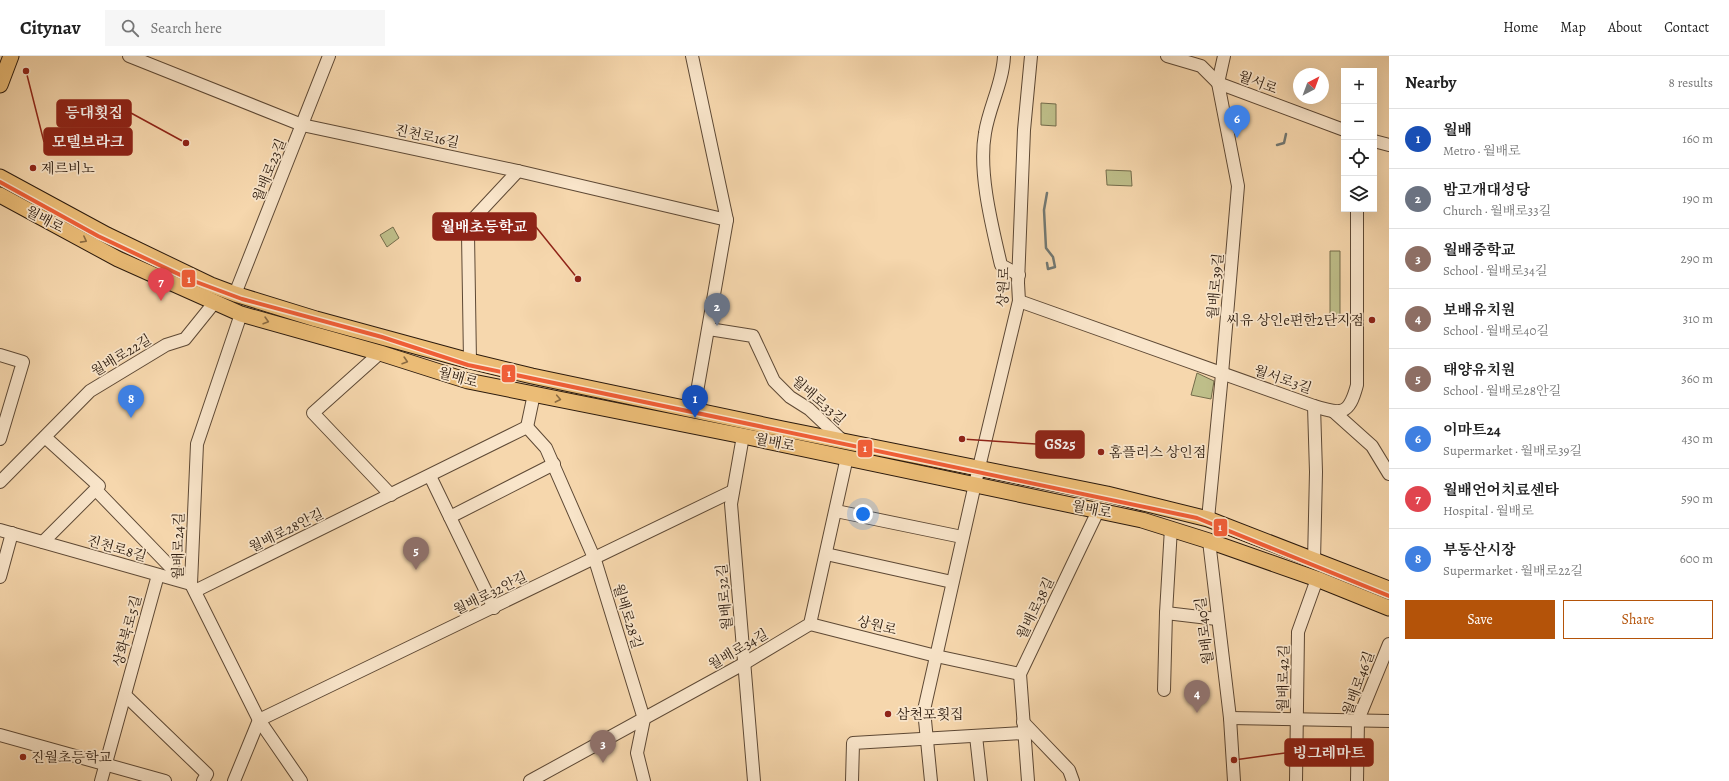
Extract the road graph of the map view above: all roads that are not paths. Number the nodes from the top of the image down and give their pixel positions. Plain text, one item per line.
1 (11, 56) edge
2 (129, 56) edge
3 (329, 56) edge
4 (692, 56) edge
5 (1004, 56) edge
6 (1031, 56) edge
7 (1167, 56) edge
8 (1224, 56) edge
9 (1218, 83) junction
10 (0, 85) edge
11 (302, 125) junction
12 (1341, 129) edge
13 (1377, 142) edge
14 (1389, 145) edge
15 (518, 171) junction
16 (0, 177) edge
17 (0, 195) edge
18 (1357, 212) edge
19 (727, 220) junction
20 (1018, 275) junction
21 (235, 294) junction
22 (1019, 301) junction
23 (214, 303) junction
24 (240, 314) junction
25 (709, 329) junction
26 (380, 353) junction
27 (0, 355) edge
28 (470, 361) junction
29 (1222, 374) junction
30 (534, 394) junction
31 (1314, 406) junction
32 (694, 409) junction
33 (1334, 412) junction
34 (527, 427) junction
35 (743, 436) junction
36 (45, 437) junction
37 (0, 439) edge
38 (843, 441) junction
39 (847, 457) junction
40 (554, 464) junction
41 (979, 469) junction
42 (1389, 474) edge
43 (430, 476) junction
44 (0, 482) edge
45 (975, 484) junction
46 (98, 488) junction
47 (734, 491) junction
48 (391, 495) junction
49 (836, 511) junction
50 (1098, 511) junction
51 (450, 517) junction
52 (1208, 519) junction
53 (1171, 528) junction
54 (0, 530) edge
55 (12, 533) junction
56 (962, 538) junction
57 (1210, 541) junction
58 (43, 542) junction
59 (826, 554) junction
60 (594, 560) junction
61 (1314, 561) junction
62 (158, 575) junction
63 (0, 577) edge
64 (1317, 579) junction
65 (952, 582) junction
66 (190, 586) junction
67 (1389, 589) edge
68 (494, 608) junction
69 (1389, 608) edge
70 (1166, 613) junction
71 (1217, 619) junction
72 (810, 624) junction
73 (1389, 644) edge
74 (936, 656) junction
75 (745, 663) junction
76 (1020, 674) junction
77 (1164, 690) dead end
78 (125, 695) junction
79 (1230, 718) junction
80 (1297, 718) junction
81 (644, 719) junction
82 (259, 720) junction
83 (1358, 720) junction
84 (1389, 721) edge
85 (1024, 728) junction
86 (0, 735) edge
87 (976, 736) junction
88 (927, 738) junction
89 (106, 764) junction
90 (101, 781) edge
91 (165, 781) edge
92 (203, 781) edge
93 (234, 781) edge
94 (302, 781) edge
95 (530, 781) edge
96 (644, 781) edge
97 (754, 781) edge
98 (852, 781) edge
99 (931, 781) edge
100 (981, 781) edge
101 (1028, 781) edge
102 (1073, 781) edge
103 (1234, 781) edge
104 (1296, 781) edge
105 (1357, 781) edge

1 - 10 main road
2 - 11 street, 진천로16길
3 - 11 street, 월배로23길
4 - 19 street
5 - 20 street
6 - 20 street, 상원로
7 - 9 street, 월서로
8 - 9 street, 월배로39길
9 - 12 street, 월서로
9 - 29 street, 월배로39길
11 - 15 street, 진천로16길
11 - 21 street, 월배로23길
13 - 14 street
15 - 19 street, 진천로16길
15 - 28 street, 월배로
16 - 21 main road, 월배로
17 -> 23 main road, 월배로
18 - 33 street
19 - 25 street
20 - 22 street, 상원로
21 - 28 main road, 월배로
22 - 29 street, 월서로3길
22 - 41 street, 상원로
23 - 24 main road, 월배로
23 - 36 street, 월배로22길
24 -> 26 main road, 월배로
24 - 66 street, 월배로24길
25 - 32 street
25 - 38 street, 월배로33길
26 -> 30 main road, 월배로
26 - 48 street
27 - 37 street
28 - 32 main road, 월배로
29 - 31 street, 월서로3길
29 - 52 street, 월배로39길
30 - 34 street
30 -> 35 main road, 월배로
31 - 33 street, 월서로3길
31 - 61 street
32 - 38 main road, 월배로
33 - 42 street
34 - 40 street, 월배로28길
34 - 43 street, 월배로28안길
35 - 39 main road, 월배로
35 - 47 street, 월배로32길
36 - 44 street, 월배로22길
36 - 46 street
38 - 41 main road, 월배로
39 - 45 main road, 월배로
39 - 49 street
40 - 51 street
40 - 60 street, 월배로28길
41 - 45 street, 상원로
41 - 52 main road, 월배로
43 - 48 street, 월배로28안길
43 - 51 street
45 - 50 main road, 월배로
45 - 56 street, 상원로
46 - 58 street
46 - 66 street, 진천로8길
47 - 60 street, 월배로32안길
47 - 75 street, 월배로32길
48 - 66 street, 월배로28안길
49 - 56 street
49 - 59 street
50 - 53 main road, 월배로
50 - 76 street, 월배로38길
51 - 68 street
52 - 61 main road, 월배로
53 - 57 main road, 월배로
53 - 70 street
54 - 55 street, 진천로8길
55 - 58 street, 진천로8길
55 - 63 street
56 - 65 street, 상원로
57 - 64 main road, 월배로
57 - 71 street, 월배로40길
58 - 62 street, 진천로8길
59 - 65 street
59 - 72 street
60 - 68 street, 월배로32안길
60 - 81 street, 월배로28길
61 - 67 main road, 월배로
62 - 66 street, 진천로8길
62 - 78 street, 상화북로5길
64 - 69 main road, 월배로
64 - 80 street, 월배로42길
65 - 74 street, 상원로
66 - 82 street, 월배로24길
68 - 82 street, 월배로32안길
70 - 71 street
70 - 77 street
71 - 79 street, 월배로40길
72 - 74 street, 상원로
72 - 75 street, 월배로34길
73 - 83 street, 월배로46길
74 - 76 street, 상원로
74 - 88 street, 상원로
75 - 81 street, 월배로34길
75 - 97 street, 월배로32길
76 - 85 street, 월배로38길
78 - 89 street, 상화북로5길
78 - 92 street
79 - 80 street
79 - 103 street, 월배로40길
80 - 83 street
80 - 104 street, 월배로42길
81 - 95 street, 월배로34길
81 - 96 street, 월배로28길
82 - 93 street
82 - 94 street, 월배로24길
83 - 84 street
83 - 105 street, 월배로46길
85 - 87 street
85 - 101 street, 월배로38길
85 - 102 street
86 - 89 street
87 - 88 street
87 - 100 street
88 - 98 street
88 - 99 street, 상원로
89 - 90 street, 상화북로5길
89 - 91 street

